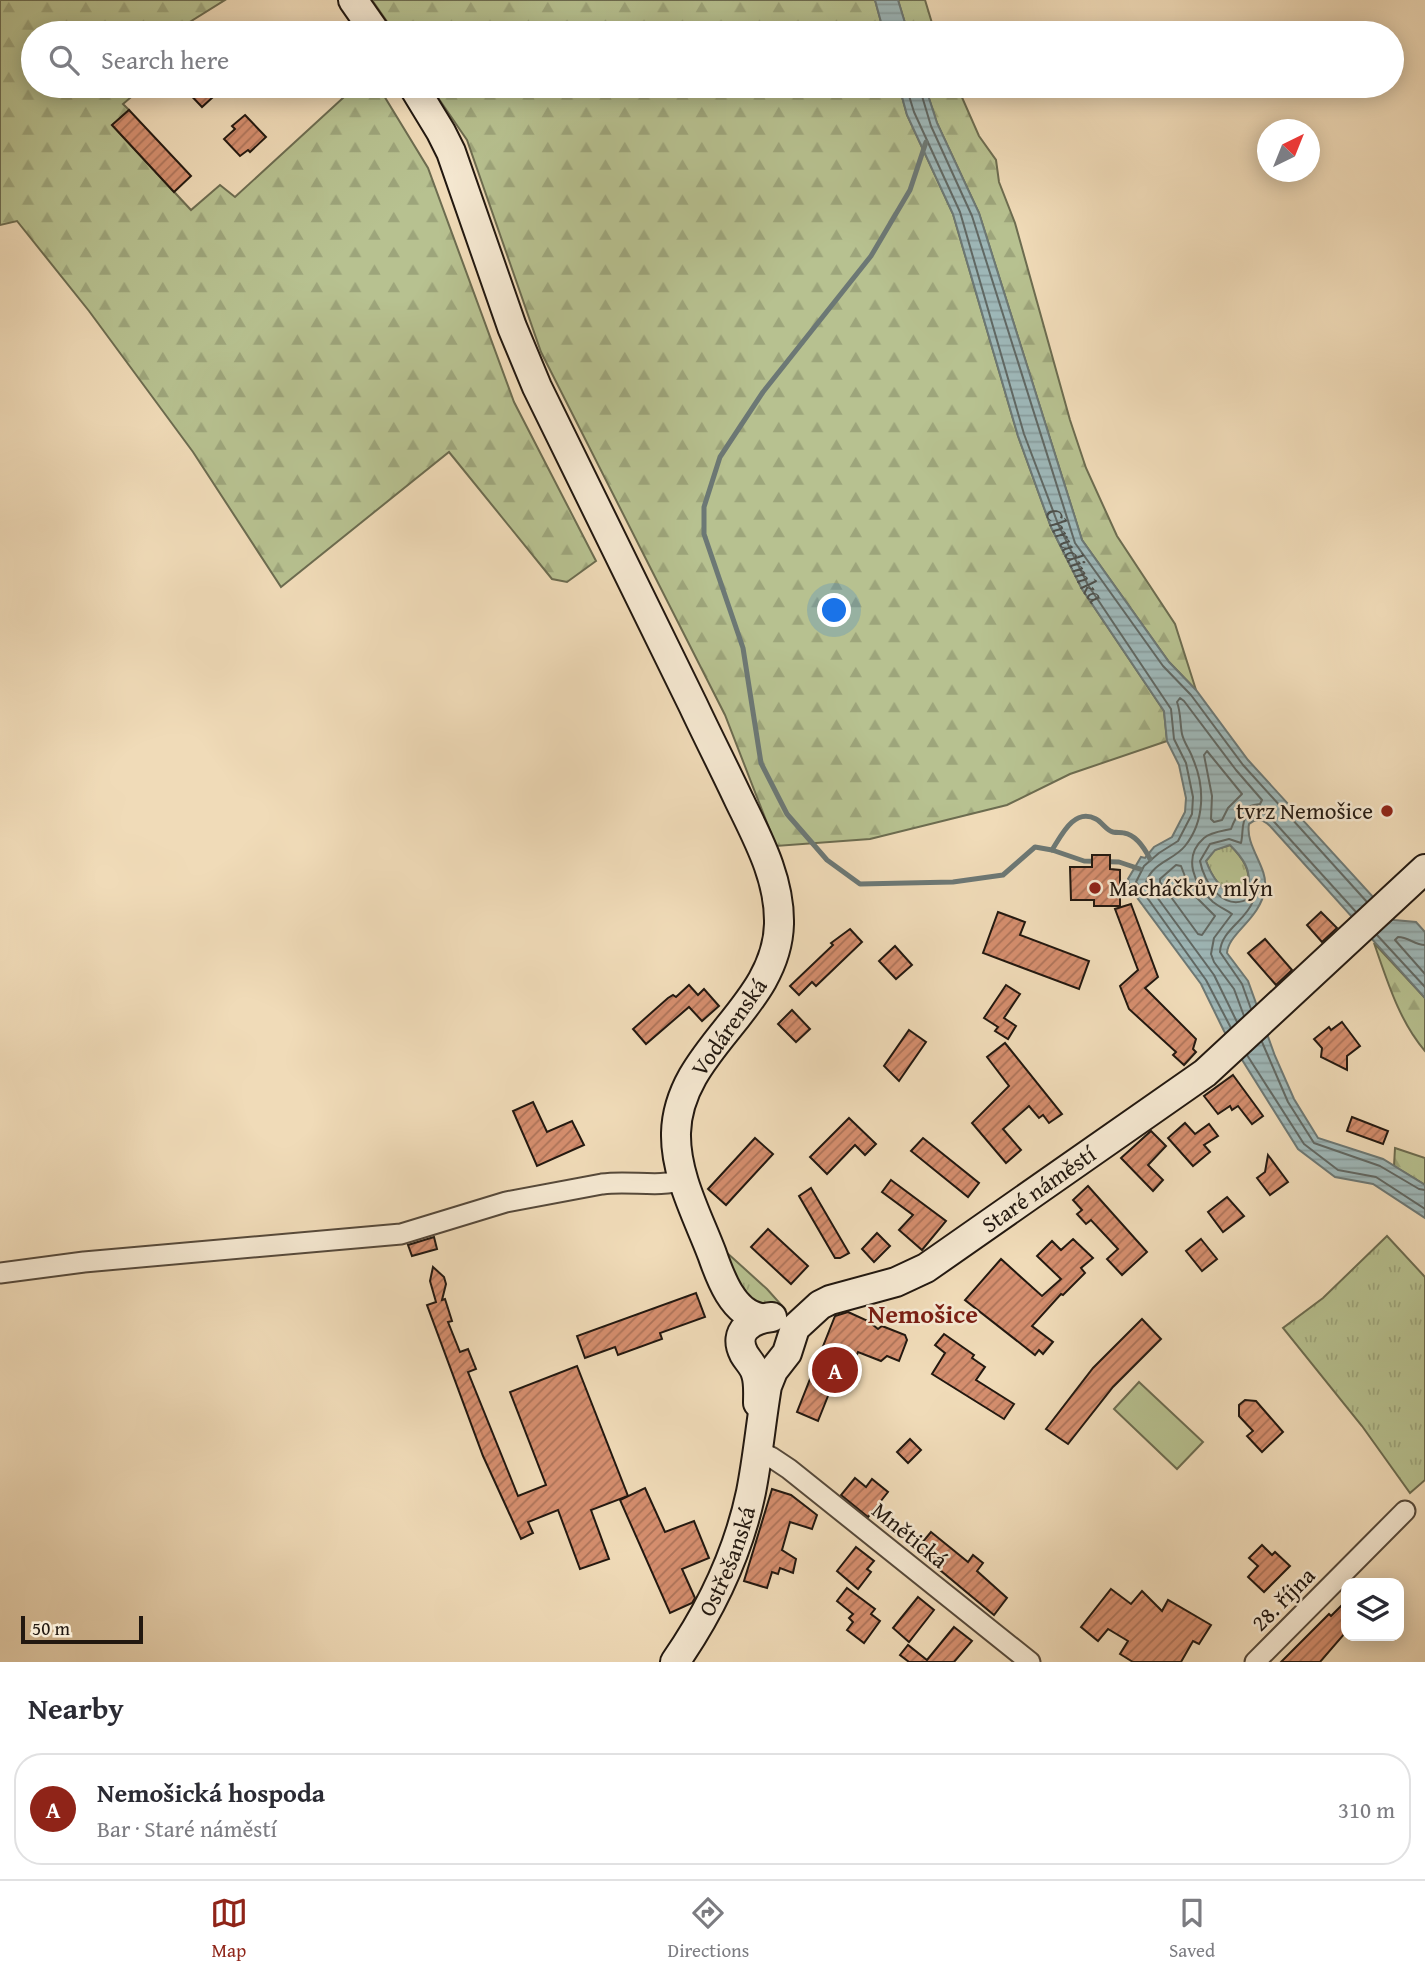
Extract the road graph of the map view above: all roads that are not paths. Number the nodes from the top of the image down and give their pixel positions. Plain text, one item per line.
1 (354, 0) edge
2 (368, 21) edge
3 (420, 98) edge
4 (1425, 869) edge
5 (684, 1180) junction
6 (717, 1268) junction
7 (0, 1273) edge
8 (850, 1294) junction
9 (764, 1318) junction
10 (744, 1350) junction
11 (786, 1350) junction
12 (758, 1442) junction
13 (1405, 1511) dead end
14 (675, 1662) edge
15 (1030, 1662) edge
16 (1255, 1662) edge

1 - 2 street
3 - 5 street, Vodárenská
4 - 8 street, Staré náměstí
5 - 6 street, Vodárenská
5 - 7 street
6 - 9 street, Vodárenská
6 - 10 street, Vodárenská
8 - 9 street, Staré náměstí
8 - 11 street, Staré náměstí
9 - 10 street, Staré náměstí
9 - 11 street
10 - 11 street
10 - 12 street
11 - 12 street, Staré náměstí
12 - 14 street, Ostřešanská
12 - 15 street, Mnětická
13 - 16 street, 28. října

